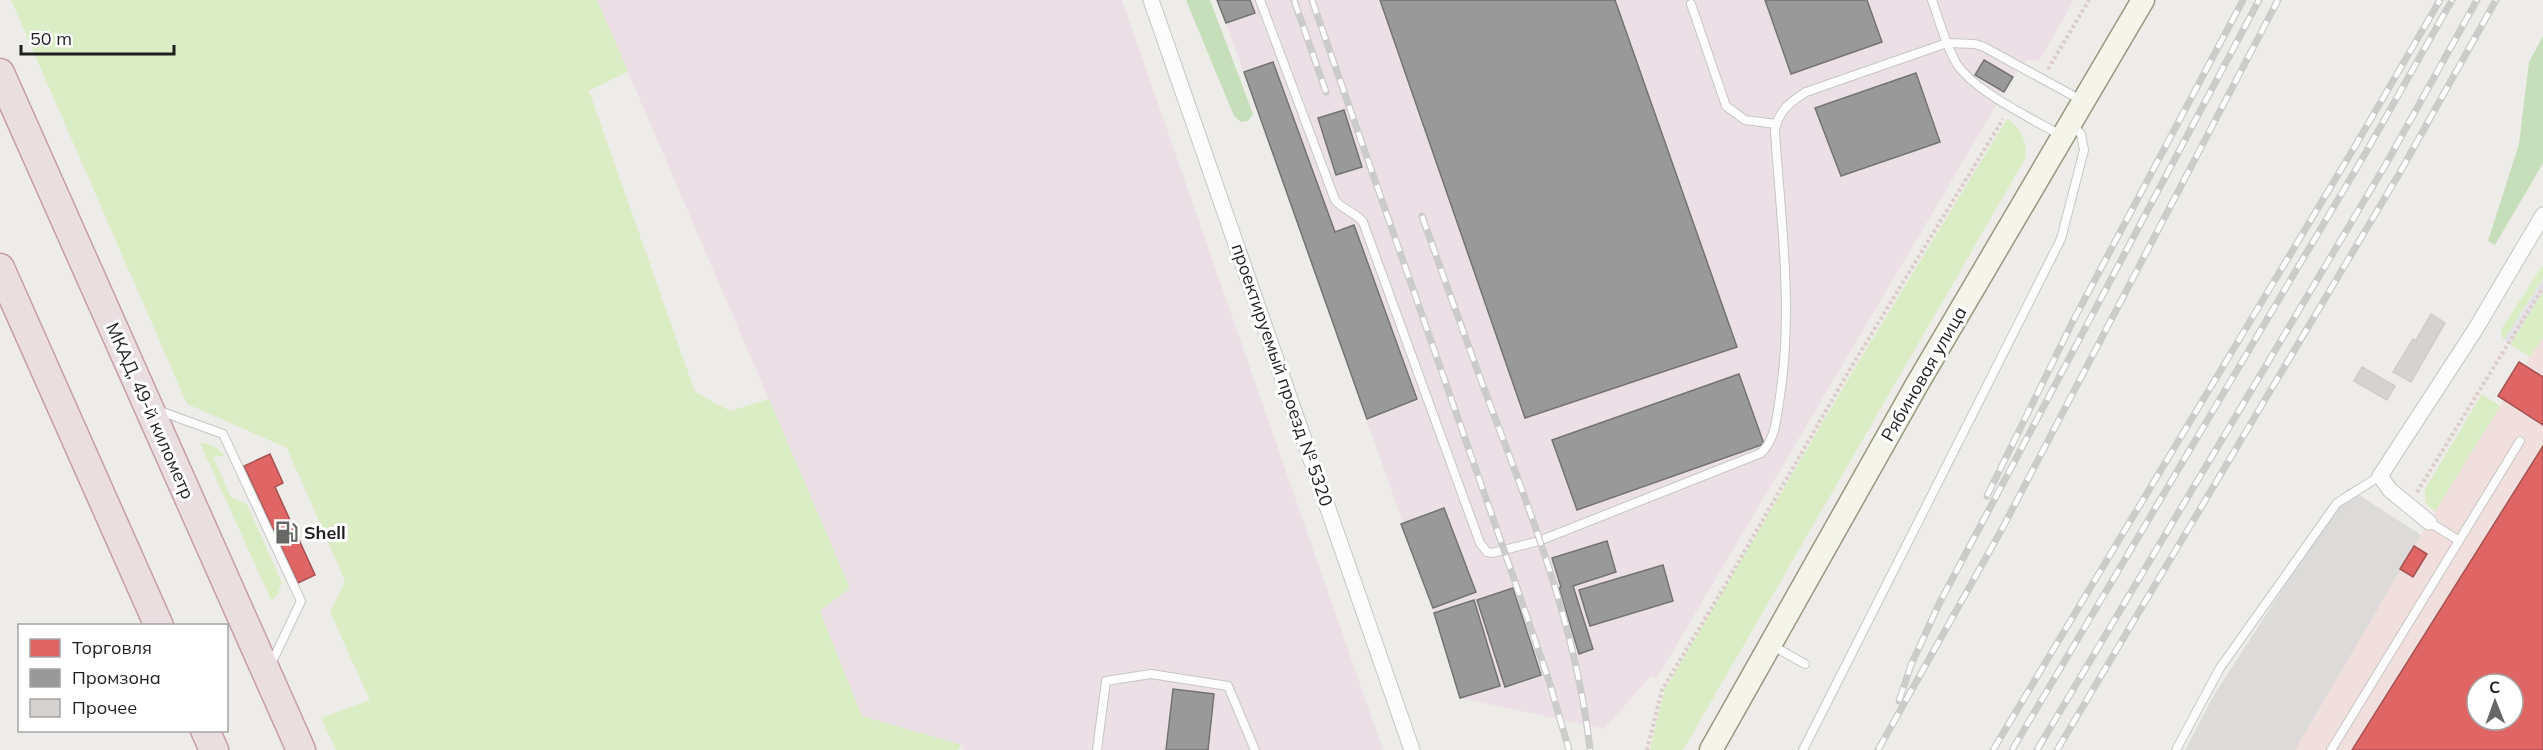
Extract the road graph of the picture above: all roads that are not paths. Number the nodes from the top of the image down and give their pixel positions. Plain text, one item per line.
1 (1151, 0) edge
2 (1260, 0) edge
3 (1932, 0) edge
4 (2143, 0) edge
5 (1691, 4) dead end
6 (1947, 43) junction
7 (0, 72) edge
8 (2082, 101) junction
9 (1776, 124) junction
10 (2066, 129) junction
11 (2543, 215) edge
12 (0, 268) edge
13 (148, 407) junction
14 (2520, 441) dead end
15 (2380, 476) junction
16 (2428, 522) joint
17 (2458, 540) junction
18 (158, 624) edge
19 (1772, 645) junction
20 (1805, 664) dead end
21 (266, 673) junction
22 (207, 732) edge
23 (214, 750) edge
24 (301, 750) edge
25 (1097, 750) edge
26 (1255, 750) edge
27 (1412, 750) edge
28 (1711, 750) edge
29 (1803, 750) edge
30 (2176, 750) edge
31 (2331, 750) edge

1 - 27 street, проектируемый проезд № 5320
2 - 9 lane
3 - 6 lane
4 - 8 street, Рябиновая улица
5 - 9 lane
6 - 8 lane
6 - 9 lane
6 - 10 lane
7 - 13 highway, МКАД, 49-й километр
8 - 10 street, Рябиновая улица
10 - 19 street, Рябиновая улица
10 - 29 lane
11 - 15 street
12 - 18 highway
13 - 21 highway, МКАД, 49-й километр
13 - 21 lane
14 - 17 lane
15 - 16 street
15 - 30 lane
16 - 17 lane
17 - 31 lane
19 - 20 lane
19 - 28 street, Рябиновая улица
21 - 24 highway, МКАД, 49-й километр
22 - 23 highway
25 - 26 lane

